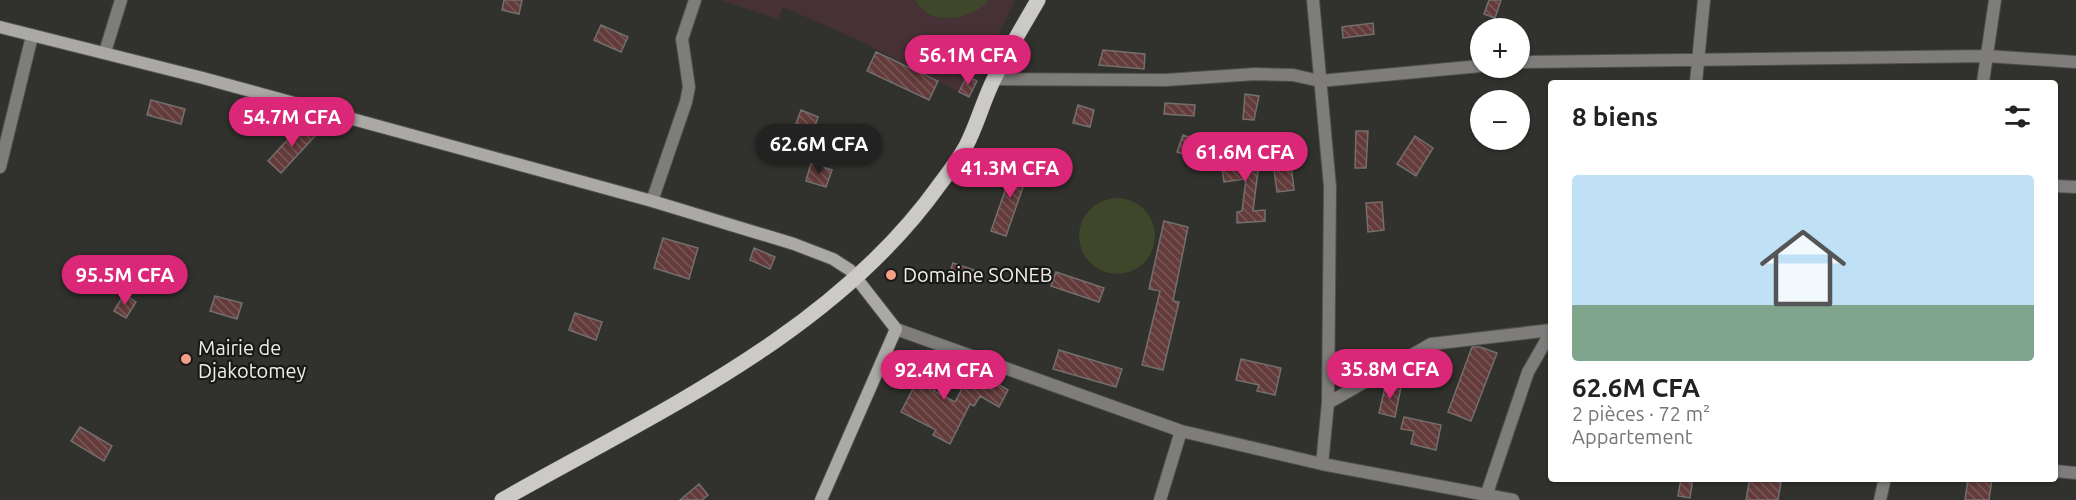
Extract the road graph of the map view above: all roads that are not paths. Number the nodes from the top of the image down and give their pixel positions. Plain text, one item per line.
1 (121, 0) edge
2 (695, 0) edge
3 (1038, 0) edge
4 (1313, 0) edge
5 (1704, 0) edge
6 (1995, 0) edge
7 (0, 27) edge
8 (32, 36) junction
9 (105, 52) junction
10 (1987, 56) junction
11 (1698, 58) junction
12 (1530, 62) edge
13 (2076, 62) edge
14 (1470, 67) edge
15 (994, 79) junction
16 (1696, 80) edge
17 (1983, 80) edge
18 (1320, 81) junction
19 (0, 167) edge
20 (2058, 186) edge
21 (2076, 187) edge
22 (652, 201) junction
23 (855, 278) junction
24 (896, 329) junction
25 (1548, 331) edge
26 (1548, 336) edge
27 (1328, 403) junction
28 (1181, 431) junction
29 (1322, 464) junction
30 (2058, 471) edge
31 (2076, 473) edge
32 (1884, 482) edge
33 (1486, 496) junction
34 (502, 500) edge
35 (820, 500) edge
36 (1160, 500) edge
37 (1513, 500) edge
38 (1880, 500) edge

1 - 9 street
2 - 22 street
3 - 15 main road
4 - 18 street
5 - 11 street
6 - 10 street
7 - 8 street
8 - 9 street
8 - 19 street
9 - 22 street
10 - 11 street
10 - 13 street
10 - 17 street
11 - 12 street
11 - 16 street
14 - 18 street
15 - 18 street
15 - 23 main road
18 - 27 street
20 - 21 street
22 - 23 street
23 - 24 street
23 - 34 main road
24 - 28 street
24 - 35 street
25 - 27 street
26 - 33 street
27 - 29 street
28 - 29 street
28 - 36 street
29 - 33 street
30 - 31 street
32 - 38 street
33 - 37 street

